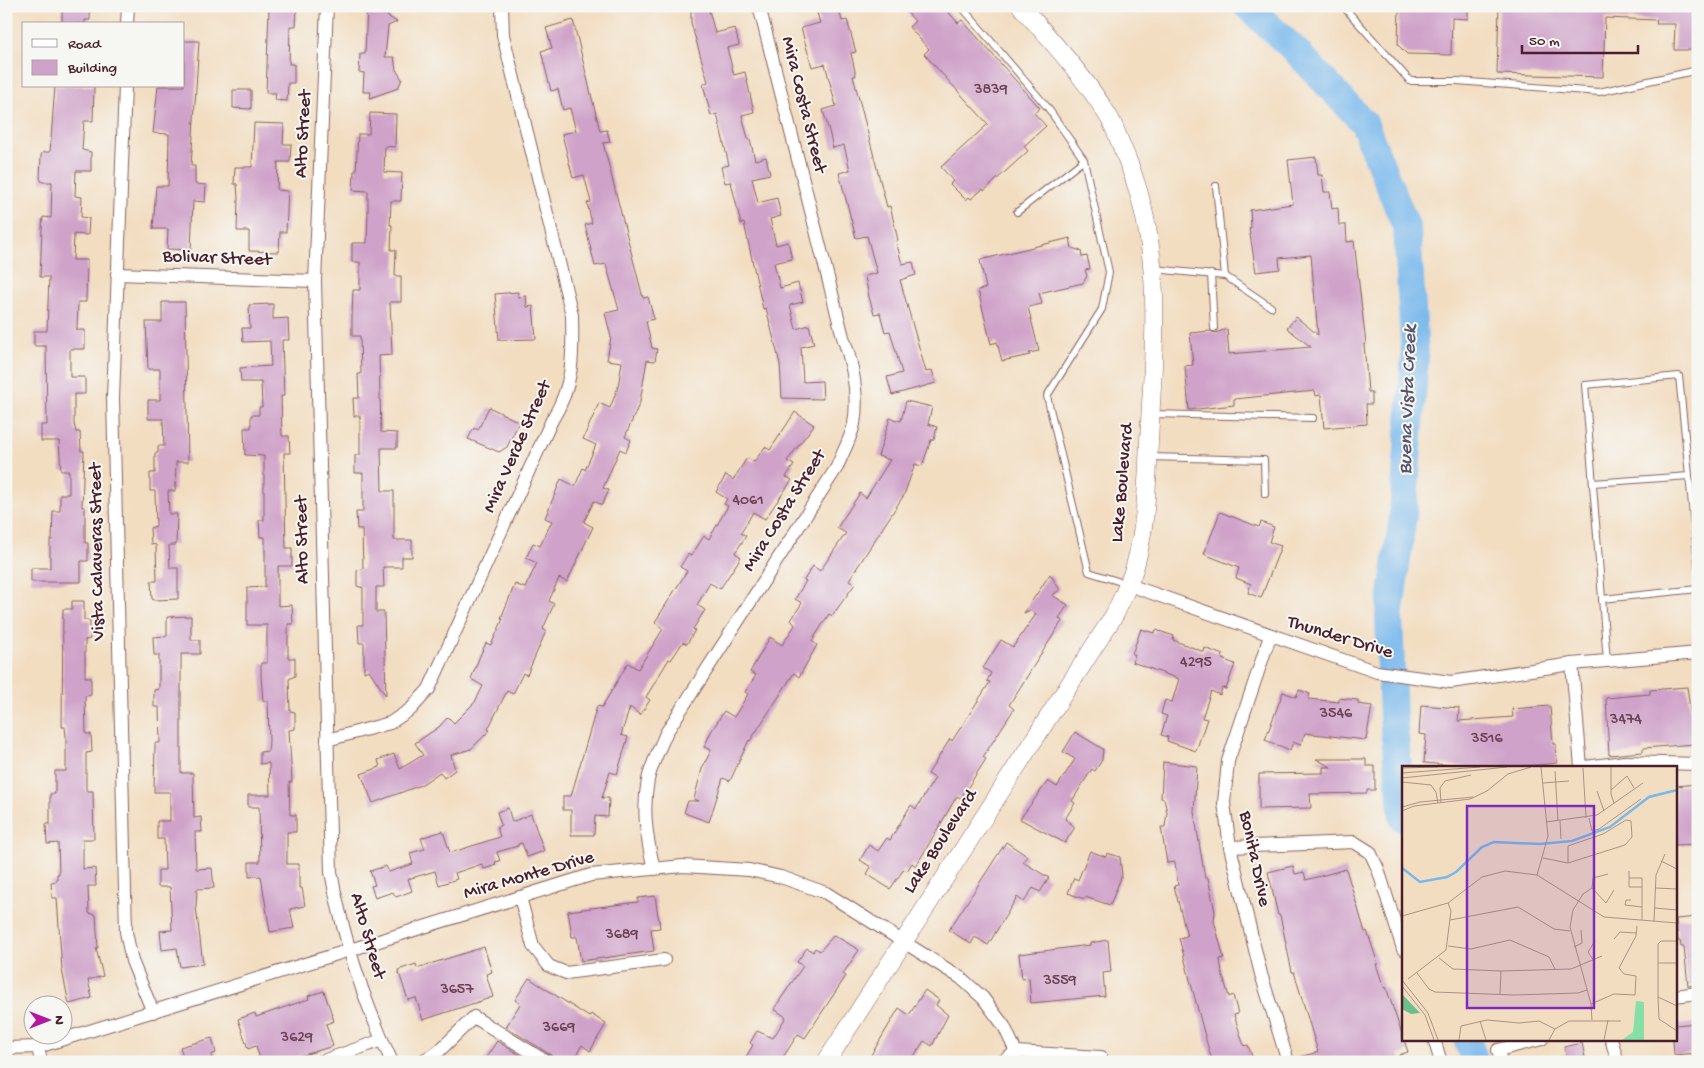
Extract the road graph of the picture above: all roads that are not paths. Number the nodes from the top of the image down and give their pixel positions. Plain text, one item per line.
1 (128, 6) edge
2 (327, 6) edge
3 (502, 6) edge
4 (759, 6) edge
5 (961, 6) edge
6 (1021, 6) edge
7 (1343, 6) edge
8 (127, 22) edge
9 (1698, 70) edge
10 (125, 88) edge
11 (1084, 160) junction
12 (1216, 186) dead end
13 (1017, 212) dead end
14 (1154, 269) junction
15 (117, 274) junction
16 (1211, 274) junction
17 (1224, 276) junction
18 (315, 281) junction
19 (1271, 307) dead end
20 (1214, 328) dead end
21 (1150, 414) junction
22 (1313, 418) dead end
23 (1148, 457) junction
24 (1689, 476) junction
25 (1593, 483) junction
26 (1265, 494) dead end
27 (1698, 565) edge
28 (1128, 585) junction
29 (1698, 589) edge
30 (1602, 599) junction
31 (1270, 636) junction
32 (1698, 653) edge
33 (1606, 661) junction
34 (1572, 664) junction
35 (327, 740) junction
36 (1698, 764) edge
37 (1581, 766) edge
38 (1593, 766) edge
39 (1230, 847) junction
40 (654, 869) junction
41 (520, 897) junction
42 (904, 940) junction
43 (1402, 946) edge
44 (351, 950) junction
45 (664, 960) dead end
46 (1698, 993) edge
47 (1676, 996) edge
48 (153, 1012) junction
49 (382, 1040) junction
50 (1434, 1040) edge
51 (1540, 1040) edge
52 (1610, 1040) edge
53 (38, 1047) junction
54 (6, 1048) edge
55 (1016, 1052) junction
56 (1500, 1056) edge
57 (41, 1062) edge
58 (320, 1062) edge
59 (392, 1062) edge
60 (420, 1062) edge
61 (547, 1062) edge
62 (826, 1062) edge
63 (1002, 1062) edge
64 (1102, 1062) edge
65 (1288, 1062) edge
66 (1441, 1062) edge
67 (1618, 1062) edge

1 - 8 street
2 - 18 street, Alto Street
3 - 35 street, Mira Verde Street
4 - 40 street, Mira Costa Street
5 - 11 lane
6 - 14 main road, Lake Boulevard
7 - 9 lane
10 - 15 street, Vista Calaveras Street
11 - 13 lane
11 - 28 lane
12 - 17 lane
14 - 16 lane
14 - 21 main road, Lake Boulevard
15 - 18 street, Bolivar Street
15 - 48 street, Vista Calaveras Street
16 - 17 lane
16 - 20 lane
17 - 19 lane
18 - 35 street, Alto Street
21 - 22 lane
21 - 23 main road, Lake Boulevard
23 - 26 lane
23 - 28 main road, Lake Boulevard
24 - 25 lane
24 - 25 lane
24 - 27 lane
25 - 30 lane
28 - 31 street, Thunder Drive
28 - 42 main road, Lake Boulevard
29 - 30 lane
30 - 33 lane
31 - 34 street, Thunder Drive
31 - 39 street, Bonita Drive
32 - 33 street, Thunder Drive
33 - 34 street, Thunder Drive
34 - 37 street
35 - 44 street, Alto Street
36 - 38 street
39 - 43 street
39 - 65 street, Bonita Drive
40 - 41 street, Mira Monte Drive
40 - 42 street, Mira Monte Drive
41 - 44 street, Mira Monte Drive
41 - 45 street
42 - 55 street, Mira Monte Drive
42 - 62 main road, Lake Boulevard
44 - 48 street, Mira Monte Drive
44 - 49 street, Alto Street
46 - 47 street
48 - 53 street, Mira Monte Drive
49 - 58 street
49 - 59 street, Alto Street
50 - 66 street
51 - 56 street
52 - 67 street
53 - 54 street, Mira Monte Drive
53 - 57 street
55 - 63 street
55 - 64 street
60 - 61 street

